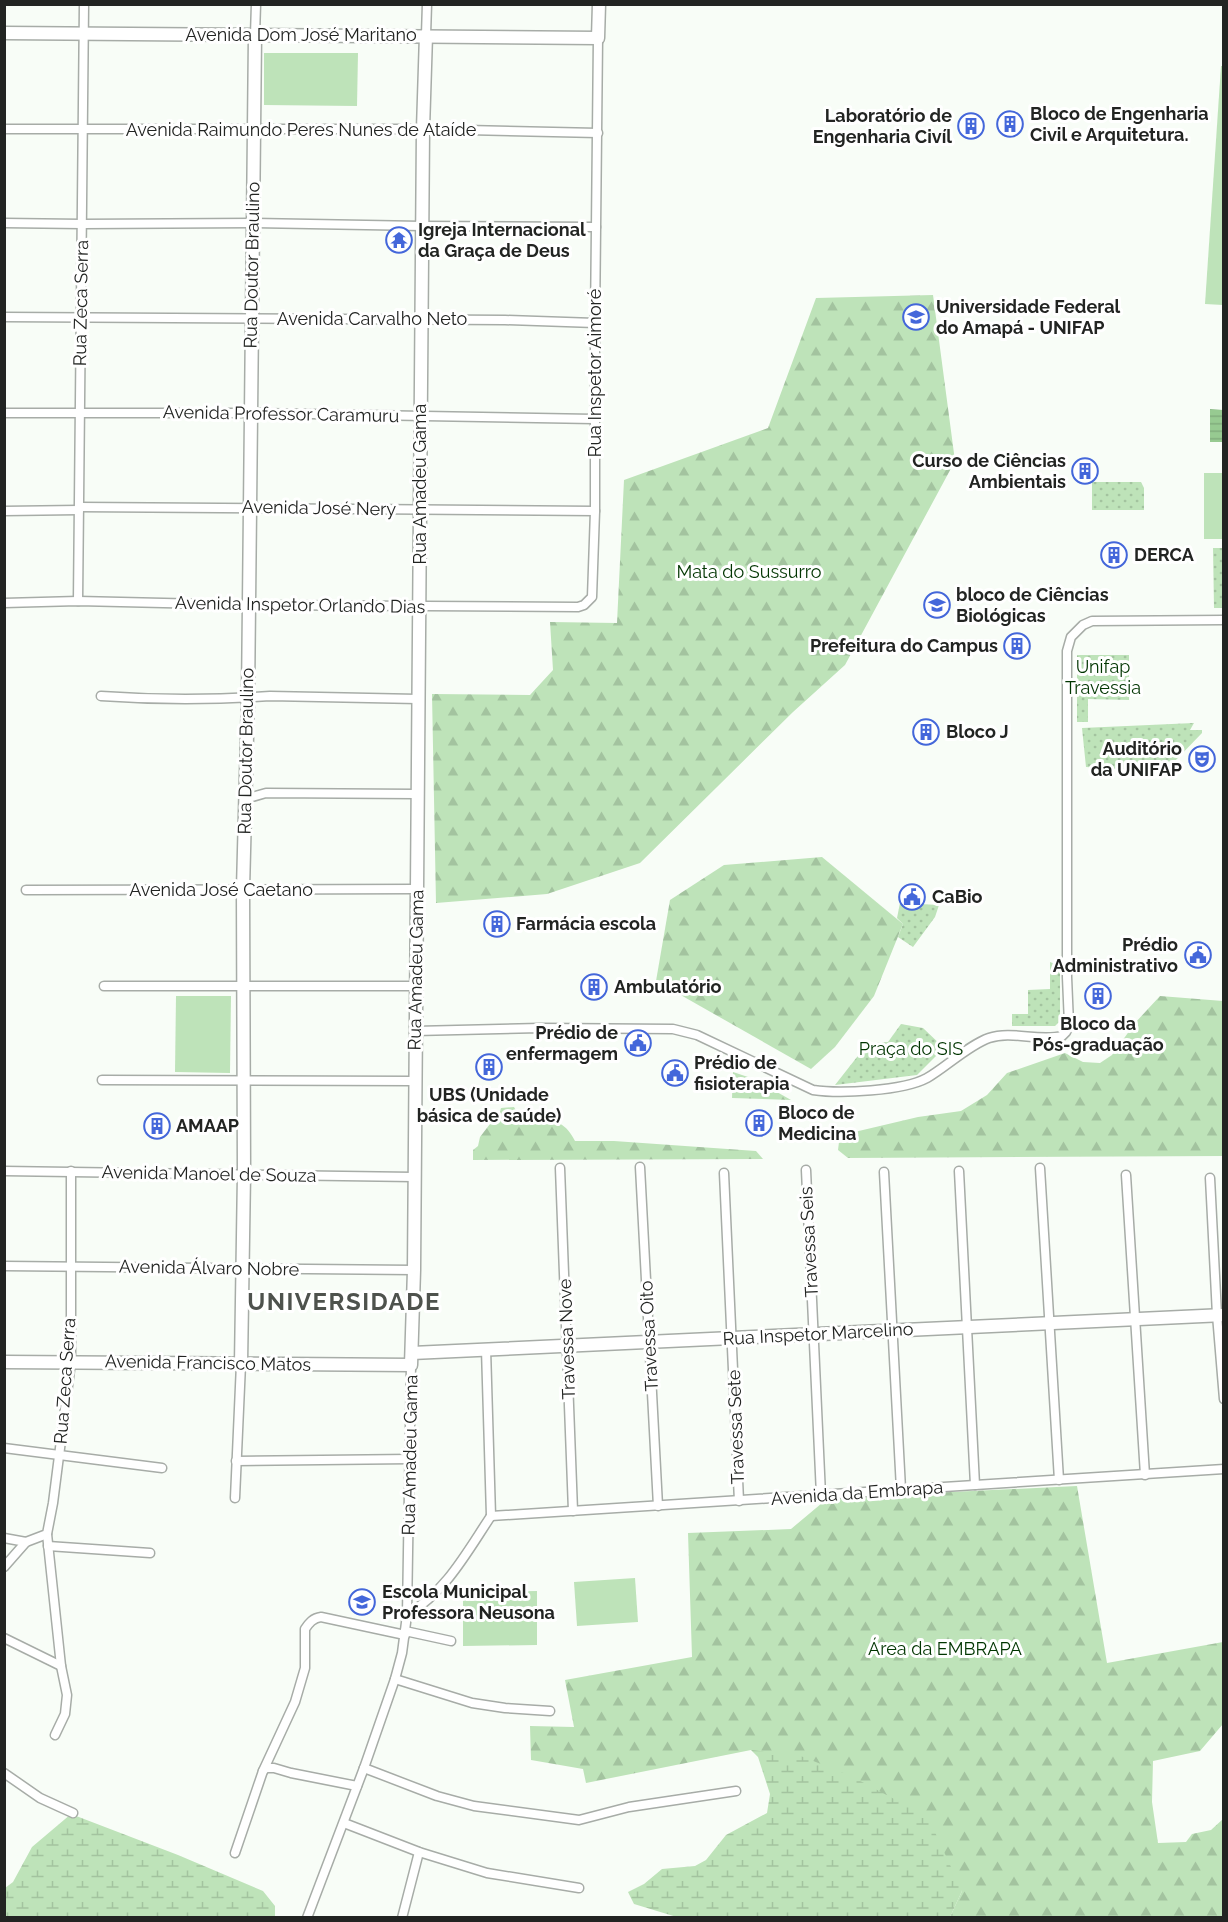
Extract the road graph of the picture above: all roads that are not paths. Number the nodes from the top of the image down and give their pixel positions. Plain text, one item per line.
1 (84, 4) edge
2 (256, 4) edge
3 (427, 4) edge
4 (599, 4) edge
5 (4, 33) edge
6 (83, 34) junction
7 (255, 35) junction
8 (426, 35) junction
9 (598, 38) junction
10 (253, 128) junction
11 (4, 129) edge
12 (83, 129) junction
13 (423, 129) junction
14 (597, 134) junction
15 (4, 223) edge
16 (254, 223) junction
17 (82, 224) junction
18 (422, 226) junction
19 (596, 227) junction
20 (4, 317) edge
21 (80, 318) junction
22 (251, 318) junction
23 (421, 320) junction
24 (595, 322) junction
25 (4, 412) edge
26 (79, 412) junction
27 (250, 414) junction
28 (420, 416) junction
29 (594, 419) junction
30 (249, 507) junction
31 (79, 509) junction
32 (420, 510) junction
33 (4, 511) edge
34 (595, 511) junction
35 (592, 597) joint
36 (78, 601) junction
37 (4, 603) edge
38 (249, 605) junction
39 (419, 606) junction
40 (1224, 620) edge
41 (101, 696) dead end
42 (248, 698) junction
43 (418, 699) junction
44 (416, 794) junction
45 (245, 798) junction
46 (417, 889) junction
47 (26, 890) dead end
48 (243, 890) junction
49 (104, 986) dead end
50 (244, 986) junction
51 (414, 986) junction
52 (415, 1030) junction
53 (102, 1080) dead end
54 (414, 1081) junction
55 (244, 1082) junction
56 (640, 1167) dead end
57 (560, 1168) dead end
58 (1040, 1168) dead end
59 (806, 1170) dead end
60 (4, 1171) edge
61 (71, 1171) junction
62 (959, 1171) dead end
63 (884, 1172) dead end
64 (724, 1173) dead end
65 (244, 1174) junction
66 (1126, 1175) dead end
67 (414, 1177) junction
68 (1210, 1178) dead end
69 (4, 1266) edge
70 (70, 1267) junction
71 (243, 1268) junction
72 (414, 1270) junction
73 (1220, 1315) edge
74 (1135, 1319) junction
75 (1049, 1323) junction
76 (967, 1327) junction
77 (892, 1330) junction
78 (813, 1334) junction
79 (732, 1338) junction
80 (649, 1342) junction
81 (567, 1346) junction
82 (486, 1349) junction
83 (411, 1359) junction
84 (4, 1362) edge
85 (70, 1362) junction
86 (242, 1364) junction
87 (1224, 1399) edge
88 (4, 1448) edge
89 (60, 1454) junction
90 (411, 1459) junction
91 (236, 1461) junction
92 (162, 1468) dead end
93 (1224, 1469) edge
94 (1145, 1474) junction
95 (1059, 1480) junction
96 (975, 1485) junction
97 (901, 1489) junction
98 (820, 1495) junction
99 (235, 1498) dead end
100 (739, 1501) junction
101 (658, 1506) junction
102 (573, 1511) junction
103 (491, 1516) junction
104 (47, 1534) junction
105 (4, 1538) edge
106 (26, 1542) junction
107 (48, 1546) junction
108 (150, 1553) dead end
109 (4, 1567) edge
110 (407, 1615) junction
111 (405, 1633) junction
112 (4, 1638) edge
113 (451, 1641) dead end
114 (61, 1666) junction
115 (395, 1679) junction
116 (550, 1710) dead end
117 (55, 1735) dead end
118 (364, 1768) junction
119 (263, 1771) junction
120 (4, 1773) edge
121 (357, 1786) junction
122 (736, 1791) dead end
123 (72, 1813) dead end
124 (344, 1823) junction
125 (419, 1852) junction
126 (235, 1853) dead end
127 (579, 1888) dead end
128 (307, 1917) edge
129 (402, 1917) edge

1 - 6 street, Rua Zeca Serra
2 - 7 street, Rua Doutor Braulino
3 - 8 street, Rua Amadeu Gama
4 - 9 street, Rua Inspetor Aimoré
5 - 6 street, Avenida Dom José Maritano
6 - 7 street, Avenida Dom José Maritano
6 - 12 street, Rua Zeca Serra
7 - 8 street, Avenida Dom José Maritano
7 - 10 street, Rua Doutor Braulino
8 - 9 street, Avenida Dom José Maritano
8 - 13 street, Rua Amadeu Gama
9 - 14 street, Rua Inspetor Aimoré
10 - 12 street, Avenida Raimundo Peres Nunes de Ataíde
10 - 13 street, Avenida Raimundo Peres Nunes de Ataíde
10 - 16 street, Rua Doutor Braulino
11 - 12 street, Avenida Raimundo Peres Nunes de Ataíde
12 - 17 street, Rua Zeca Serra
13 - 14 street, Avenida Raimundo Peres Nunes de Ataíde
13 - 18 street, Rua Amadeu Gama
14 - 19 street, Rua Inspetor Aimoré
15 - 17 street
16 - 17 street
16 - 18 street
16 - 22 street, Rua Doutor Braulino
17 - 21 street, Rua Zeca Serra
18 - 19 street
18 - 23 street, Rua Amadeu Gama
19 - 24 street, Rua Inspetor Aimoré
20 - 21 street, Avenida Carvalho Neto
21 - 22 street, Avenida Carvalho Neto
21 - 26 street, Rua Zeca Serra
22 - 23 street, Avenida Carvalho Neto
22 - 27 street, Rua Doutor Braulino
23 - 24 street, Avenida Carvalho Neto
23 - 28 street, Rua Amadeu Gama
24 - 29 street, Rua Inspetor Aimoré
25 - 26 street, Avenida Professor Caramuru
26 - 27 street, Avenida Professor Caramuru
26 - 31 street, Rua Zeca Serra
27 - 28 street, Avenida Professor Caramuru
27 - 30 street, Rua Doutor Braulino
28 - 29 street, Avenida Professor Caramuru
28 - 32 street, Rua Amadeu Gama
29 - 34 street, Rua Inspetor Aimoré
30 - 31 street, Avenida José Nery
30 - 32 street, Avenida José Nery
30 - 38 street, Rua Doutor Braulino
31 - 33 street, Avenida José Nery
31 - 36 street, Rua Zeca Serra
32 - 34 street, Avenida José Nery
32 - 39 street, Rua Amadeu Gama
34 - 35 street, Rua Inspetor Aimoré
35 - 39 street, Avenida Inspetor Orlando Dias
36 - 37 street, Avenida Inspetor Orlando Dias
36 - 38 street, Avenida Inspetor Orlando Dias
38 - 39 street, Avenida Inspetor Orlando Dias
38 - 42 street, Rua Doutor Braulino
39 - 43 street, Rua Amadeu Gama
40 - 52 street
41 - 42 street
42 - 43 street
42 - 45 street, Rua Doutor Braulino
43 - 44 street, Rua Amadeu Gama
44 - 45 street
44 - 46 street, Rua Amadeu Gama
45 - 48 street, Rua Doutor Braulino
46 - 48 street, Avenida José Caetano
46 - 51 street, Rua Amadeu Gama
47 - 48 street, Avenida José Caetano
48 - 50 street, Rua Doutor Braulino
49 - 50 street
50 - 51 street
50 - 55 street, Rua Doutor Braulino
51 - 52 street, Rua Amadeu Gama
52 - 54 street, Rua Amadeu Gama
53 - 55 street
54 - 55 street
54 - 67 street, Rua Amadeu Gama
55 - 65 street, Rua Doutor Braulino
56 - 80 street, Travessa Oito
57 - 81 street, Travessa Nove
58 - 75 street
59 - 78 street, Travessa Seis
60 - 61 street, Avenida Manoel de Souza
61 - 65 street, Avenida Manoel de Souza
61 - 70 street, Rua Zeca Serra
62 - 76 street
63 - 77 street
64 - 79 street, Travessa Sete
65 - 67 street, Avenida Manoel de Souza
65 - 71 street, Rua Doutor Braulino
66 - 74 street
67 - 72 street, Rua Amadeu Gama
68 - 73 street
69 - 70 street, Avenida Álvaro Nobre
70 - 71 street, Avenida Álvaro Nobre
70 - 85 street, Rua Zeca Serra
71 - 72 street, Avenida Álvaro Nobre
71 - 86 street, Rua Doutor Braulino
72 - 83 street, Rua Amadeu Gama
73 - 74 street, Rua Inspetor Marcelino
73 - 87 street
74 - 75 street, Rua Inspetor Marcelino
74 - 94 street
75 - 76 street, Rua Inspetor Marcelino
75 - 95 street
76 - 77 street, Rua Inspetor Marcelino
76 - 96 street
77 - 78 street, Rua Inspetor Marcelino
77 - 97 street
78 - 79 street, Rua Inspetor Marcelino
78 - 98 street, Travessa Seis
79 - 80 street, Rua Inspetor Marcelino
79 - 100 street, Travessa Sete
80 - 81 street, Rua Inspetor Marcelino
80 - 101 street, Travessa Oito
81 - 82 street, Rua Inspetor Marcelino
81 - 102 street, Travessa Nove
82 - 83 street, Rua Inspetor Marcelino
82 - 103 street
83 - 86 street, Avenida Francisco Matos
83 - 90 street, Rua Amadeu Gama
84 - 85 street, Avenida Francisco Matos
85 - 86 street, Avenida Francisco Matos
85 - 89 street, Rua Zeca Serra
86 - 91 street, Rua Doutor Braulino
88 - 89 street
89 - 92 street
89 - 104 street, Rua Zeca Serra
90 - 91 street
90 - 110 street, Rua Amadeu Gama
91 - 99 street, Rua Doutor Braulino
93 - 94 street, Avenida da Embrapa
94 - 95 street, Avenida da Embrapa
95 - 96 street, Avenida da Embrapa
96 - 97 street, Avenida da Embrapa
97 - 98 street, Avenida da Embrapa
98 - 100 street, Avenida da Embrapa
100 - 101 street, Avenida da Embrapa
101 - 102 street, Avenida da Embrapa
102 - 103 street, Avenida da Embrapa
103 - 110 street
104 - 106 street
104 - 107 street, Rua Zeca Serra
105 - 106 street
106 - 109 street
107 - 108 street
107 - 114 street, Rua Zeca Serra
110 - 111 street, Rua Amadeu Gama
111 - 113 street
111 - 115 street, Rua Amadeu Gama
111 - 119 street
112 - 114 street
114 - 117 street, Rua Zeca Serra
115 - 116 street
115 - 118 street, Rua Amadeu Gama
118 - 121 street, Rua Amadeu Gama
118 - 122 street
119 - 121 street
119 - 126 street
120 - 123 street
121 - 124 street, Rua Amadeu Gama
124 - 125 street
124 - 128 street, Rua Amadeu Gama
125 - 127 street
125 - 129 street

